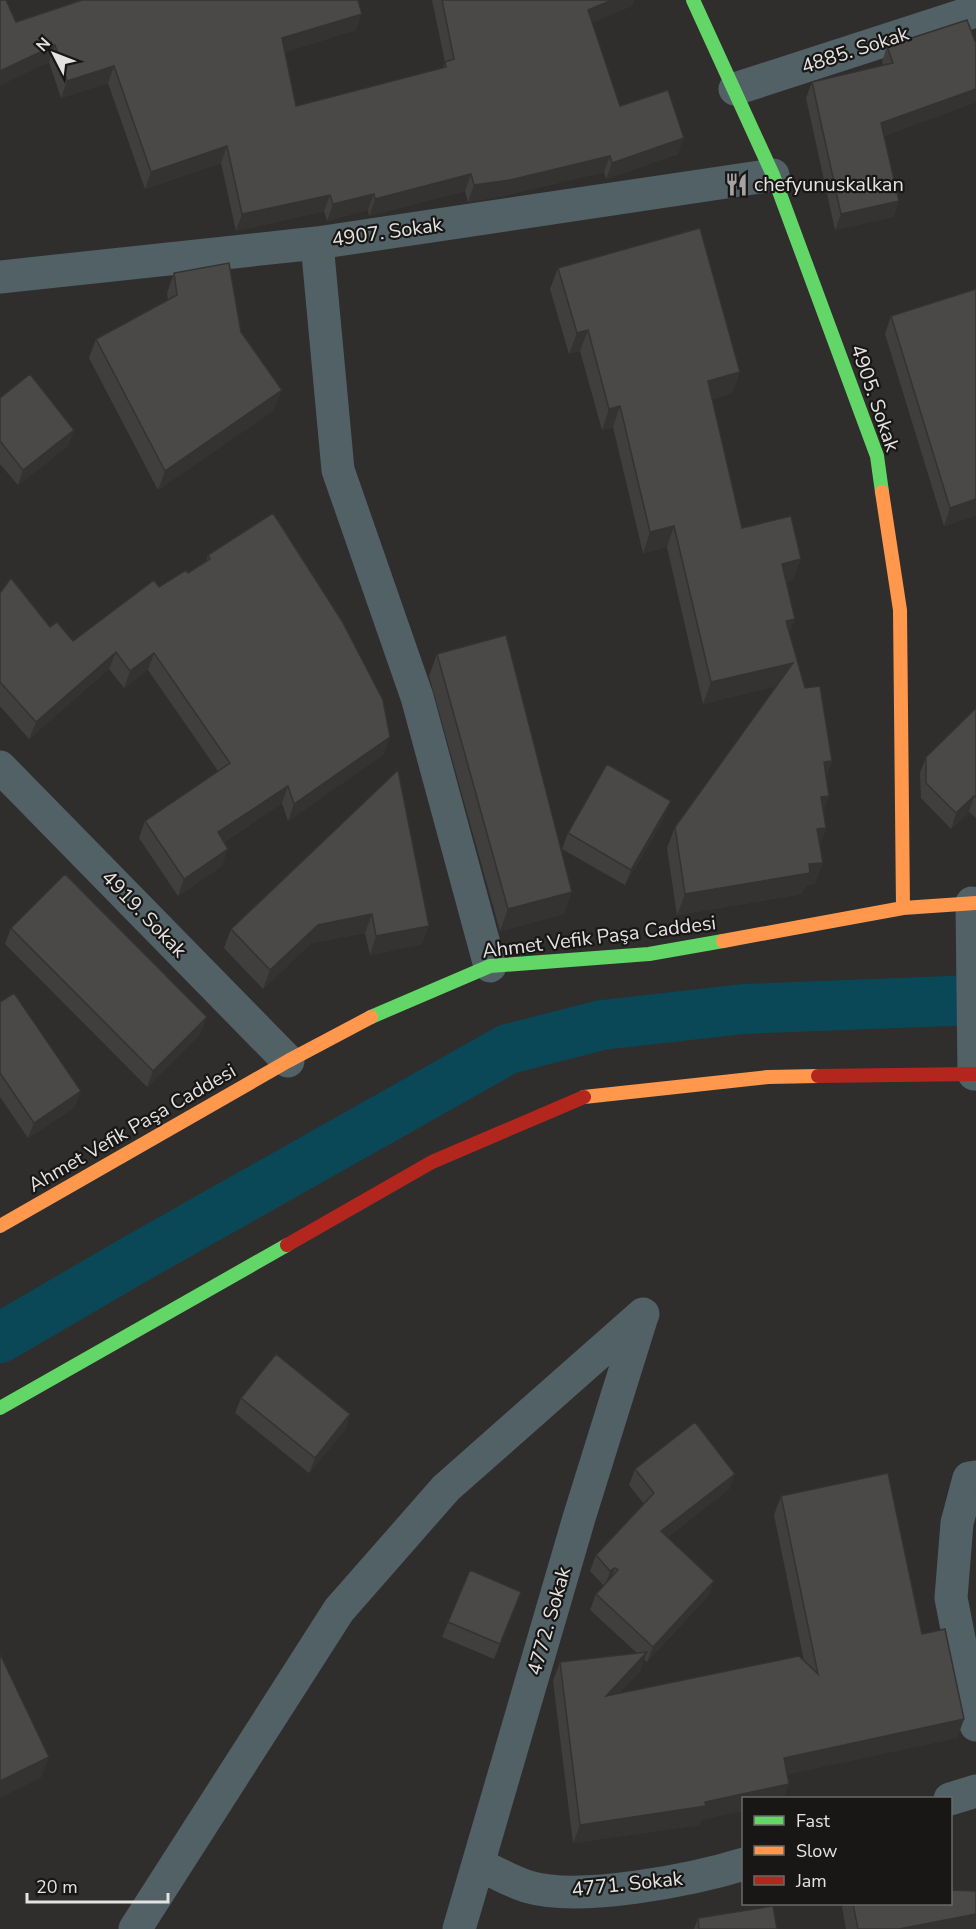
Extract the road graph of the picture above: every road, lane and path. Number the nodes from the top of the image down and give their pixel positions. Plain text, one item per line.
1 (693, 0) edge
2 (976, 11) edge
3 (735, 89) junction
4 (773, 175) junction
5 (317, 243) junction
6 (0, 277) edge
7 (0, 767) edge
8 (974, 903) edge
9 (903, 908) junction
10 (490, 966) junction
11 (288, 1061) junction
12 (975, 1074) edge
13 (0, 1226) edge
14 (0, 1408) edge
15 (973, 1478) edge
16 (976, 1725) edge
17 (976, 1791) edge
18 (952, 1799) edge
19 (478, 1864) junction
20 (742, 1865) edge
21 (135, 1929) edge
22 (459, 1929) edge

1 - 3 street, 4905. Sokak
2 - 3 street, 4885. Sokak
3 - 4 street, 4905. Sokak
4 - 5 street, 4907. Sokak
4 - 9 street, 4905. Sokak
5 - 6 street, 4907. Sokak
5 - 10 street
7 - 11 street, 4919. Sokak
8 - 9 street, Ahmet Vefik Paşa Caddesi
8 - 12 street
9 - 10 street, Ahmet Vefik Paşa Caddesi
10 - 11 street, Ahmet Vefik Paşa Caddesi
11 - 13 street, Ahmet Vefik Paşa Caddesi
12 - 14 street
15 - 16 street
17 - 18 street
19 - 20 street, 4771. Sokak
19 - 21 street, 4772. Sokak
19 - 22 street, 4772. Sokak

